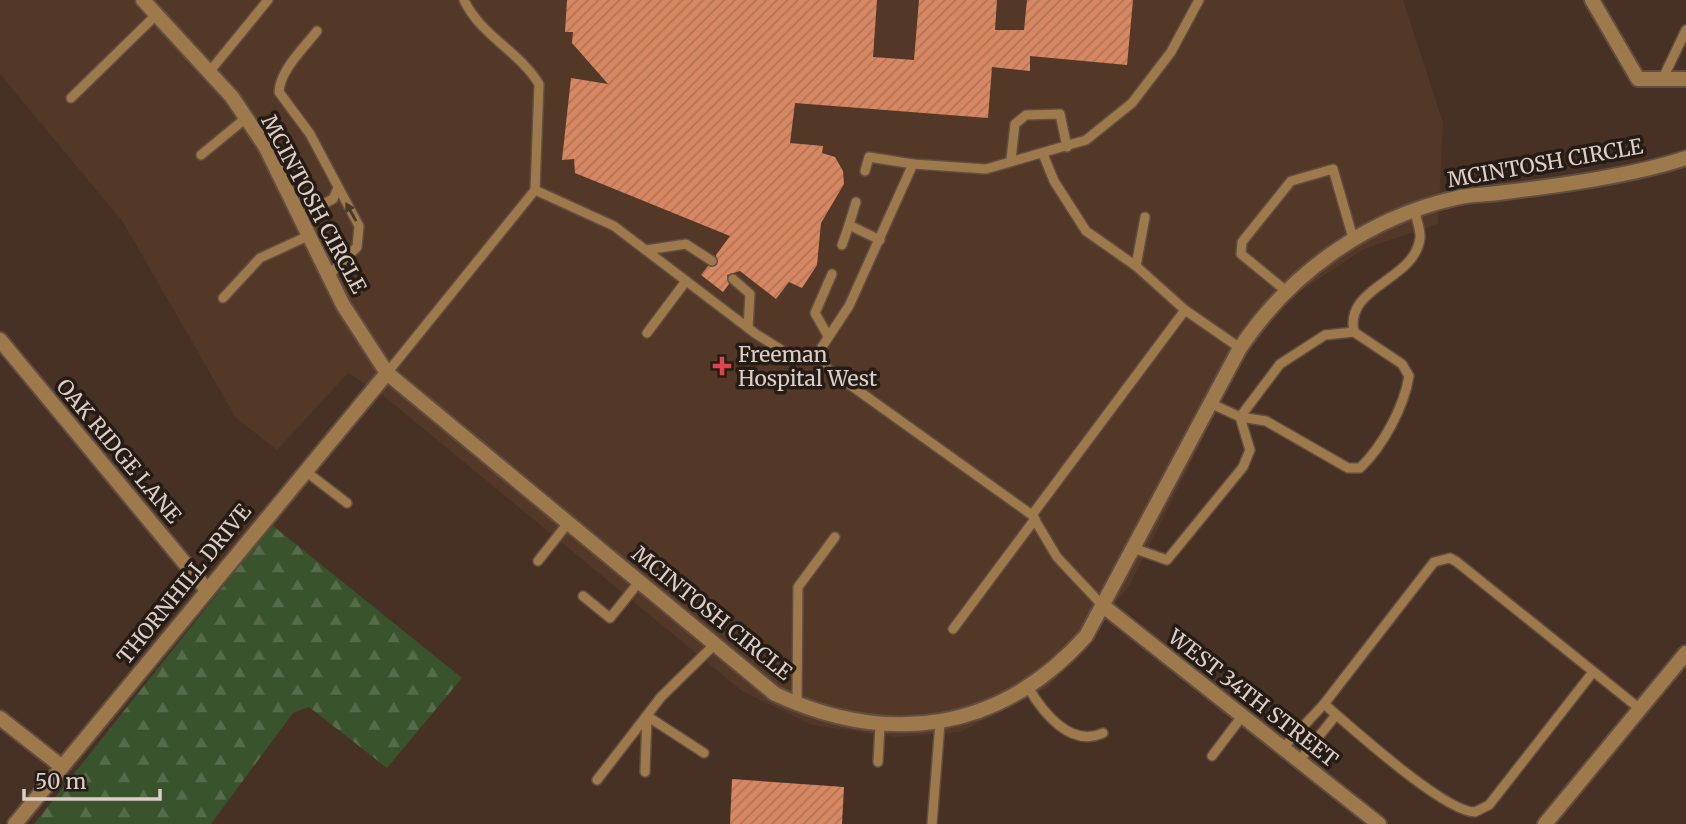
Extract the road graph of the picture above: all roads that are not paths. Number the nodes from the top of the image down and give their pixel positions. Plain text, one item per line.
1 (143, 0) edge
2 (464, 0) edge
3 (1199, 0) edge
4 (1591, 0) edge
5 (263, 2) edge
6 (156, 14) junction
7 (317, 30) dead end
8 (1686, 30) edge
9 (210, 71) junction
10 (1663, 78) junction
11 (1686, 79) edge
12 (71, 98) dead end
13 (246, 118) junction
14 (1067, 147) junction
15 (1043, 154) junction
16 (201, 155) dead end
17 (1686, 158) edge
18 (1011, 159) junction
19 (913, 164) junction
20 (865, 171) dead end
21 (338, 188) junction
22 (535, 190) junction
23 (856, 202) dead end
24 (1415, 212) junction
25 (301, 216) junction
26 (1145, 218) dead end
27 (849, 225) junction
28 (310, 235) junction
29 (1353, 238) junction
30 (880, 240) junction
31 (842, 245) dead end
32 (646, 250) junction
33 (712, 261) dead end
34 (1136, 266) junction
35 (330, 274) junction
36 (832, 274) dead end
37 (733, 279) dead end
38 (686, 281) junction
39 (1285, 290) junction
40 (223, 298) dead end
41 (1185, 310) junction
42 (748, 328) junction
43 (647, 332) dead end
44 (1354, 332) junction
45 (828, 336) junction
46 (0, 340) edge
47 (1240, 348) junction
48 (814, 359) junction
49 (387, 373) junction
50 (1210, 403) junction
51 (1240, 417) junction
52 (304, 470) junction
53 (347, 503) dead end
54 (1034, 517) junction
55 (568, 523) junction
56 (835, 537) dead end
57 (1133, 548) junction
58 (538, 561) dead end
59 (639, 582) junction
60 (207, 590) junction
61 (583, 596) dead end
62 (1102, 605) junction
63 (953, 629) dead end
64 (714, 645) junction
65 (1686, 653) edge
66 (1594, 672) junction
67 (1028, 687) junction
68 (797, 704) junction
69 (1324, 704) junction
70 (1640, 709) junction
71 (1243, 715) junction
72 (1336, 715) junction
73 (647, 716) junction
74 (0, 718) edge
75 (940, 723) junction
76 (880, 725) junction
77 (1103, 733) dead end
78 (1283, 748) junction
79 (704, 753) dead end
80 (1212, 755) dead end
81 (1299, 761) junction
82 (878, 762) dead end
83 (61, 766) junction
84 (645, 772) dead end
85 (597, 780) dead end
86 (15, 824) edge
87 (932, 824) edge
88 (1378, 824) edge
89 (1545, 824) edge

1 - 6 street, MCINTOSH CIRCLE
2 - 22 lane
3 - 14 lane
4 - 10 street
5 - 9 lane
6 - 9 street, MCINTOSH CIRCLE
6 - 12 lane
7 - 21 lane
8 - 10 lane
9 - 13 street, MCINTOSH CIRCLE
10 - 11 street
13 - 16 lane
13 - 25 street, MCINTOSH CIRCLE
14 - 15 lane
14 - 18 lane
15 - 18 lane
15 - 34 lane
17 - 24 street, MCINTOSH CIRCLE
18 - 19 lane
19 - 20 lane
19 - 30 lane
21 - 25 lane
35 -> 21 lane
22 - 32 lane
22 - 49 lane
23 - 27 lane
24 - 29 street, MCINTOSH CIRCLE
24 - 44 lane
25 - 28 street, MCINTOSH CIRCLE
26 - 34 lane
27 - 30 lane
27 - 31 lane
28 - 35 street, MCINTOSH CIRCLE
28 - 40 lane
29 - 39 street, MCINTOSH CIRCLE
29 - 39 lane
30 - 45 lane
32 - 33 lane
32 - 38 lane
34 - 41 lane
35 - 49 street, MCINTOSH CIRCLE
36 - 45 lane
37 - 42 lane
38 - 42 lane
38 - 43 lane
39 - 47 street, MCINTOSH CIRCLE
41 - 47 lane
41 - 54 lane
42 - 48 lane
44 - 51 lane
44 - 51 lane
45 - 48 lane
46 - 60 street, OAK RIDGE LANE
47 - 50 street, MCINTOSH CIRCLE
48 - 54 lane
49 - 52 street, THORNHILL DRIVE
49 - 55 street, MCINTOSH CIRCLE
50 - 51 lane
50 - 57 street, MCINTOSH CIRCLE
51 - 57 lane
52 - 53 lane
52 - 60 street, THORNHILL DRIVE
54 - 62 lane
54 - 63 lane
55 - 58 lane
55 - 59 street, MCINTOSH CIRCLE
56 - 68 lane
57 - 62 street, MCINTOSH CIRCLE
59 - 61 lane
59 - 64 street, MCINTOSH CIRCLE
60 - 83 street, THORNHILL DRIVE
62 - 67 street, MCINTOSH CIRCLE
62 - 71 street, WEST 34TH STREET
64 - 68 street, MCINTOSH CIRCLE
64 - 73 lane
65 - 70 street
66 - 69 lane
66 - 70 lane
66 - 72 lane
67 - 75 street, MCINTOSH CIRCLE
67 - 77 lane
68 - 76 street, MCINTOSH CIRCLE
69 - 72 lane
69 - 78 lane
70 - 89 street
71 - 78 street, WEST 34TH STREET
71 - 80 lane
72 - 81 lane
73 - 79 lane
73 - 84 lane
73 - 85 lane
74 - 83 street
75 - 76 street, MCINTOSH CIRCLE
75 - 87 lane
76 - 82 lane
78 - 81 street, WEST 34TH STREET
81 - 88 street, WEST 34TH STREET
83 - 86 street, THORNHILL DRIVE

